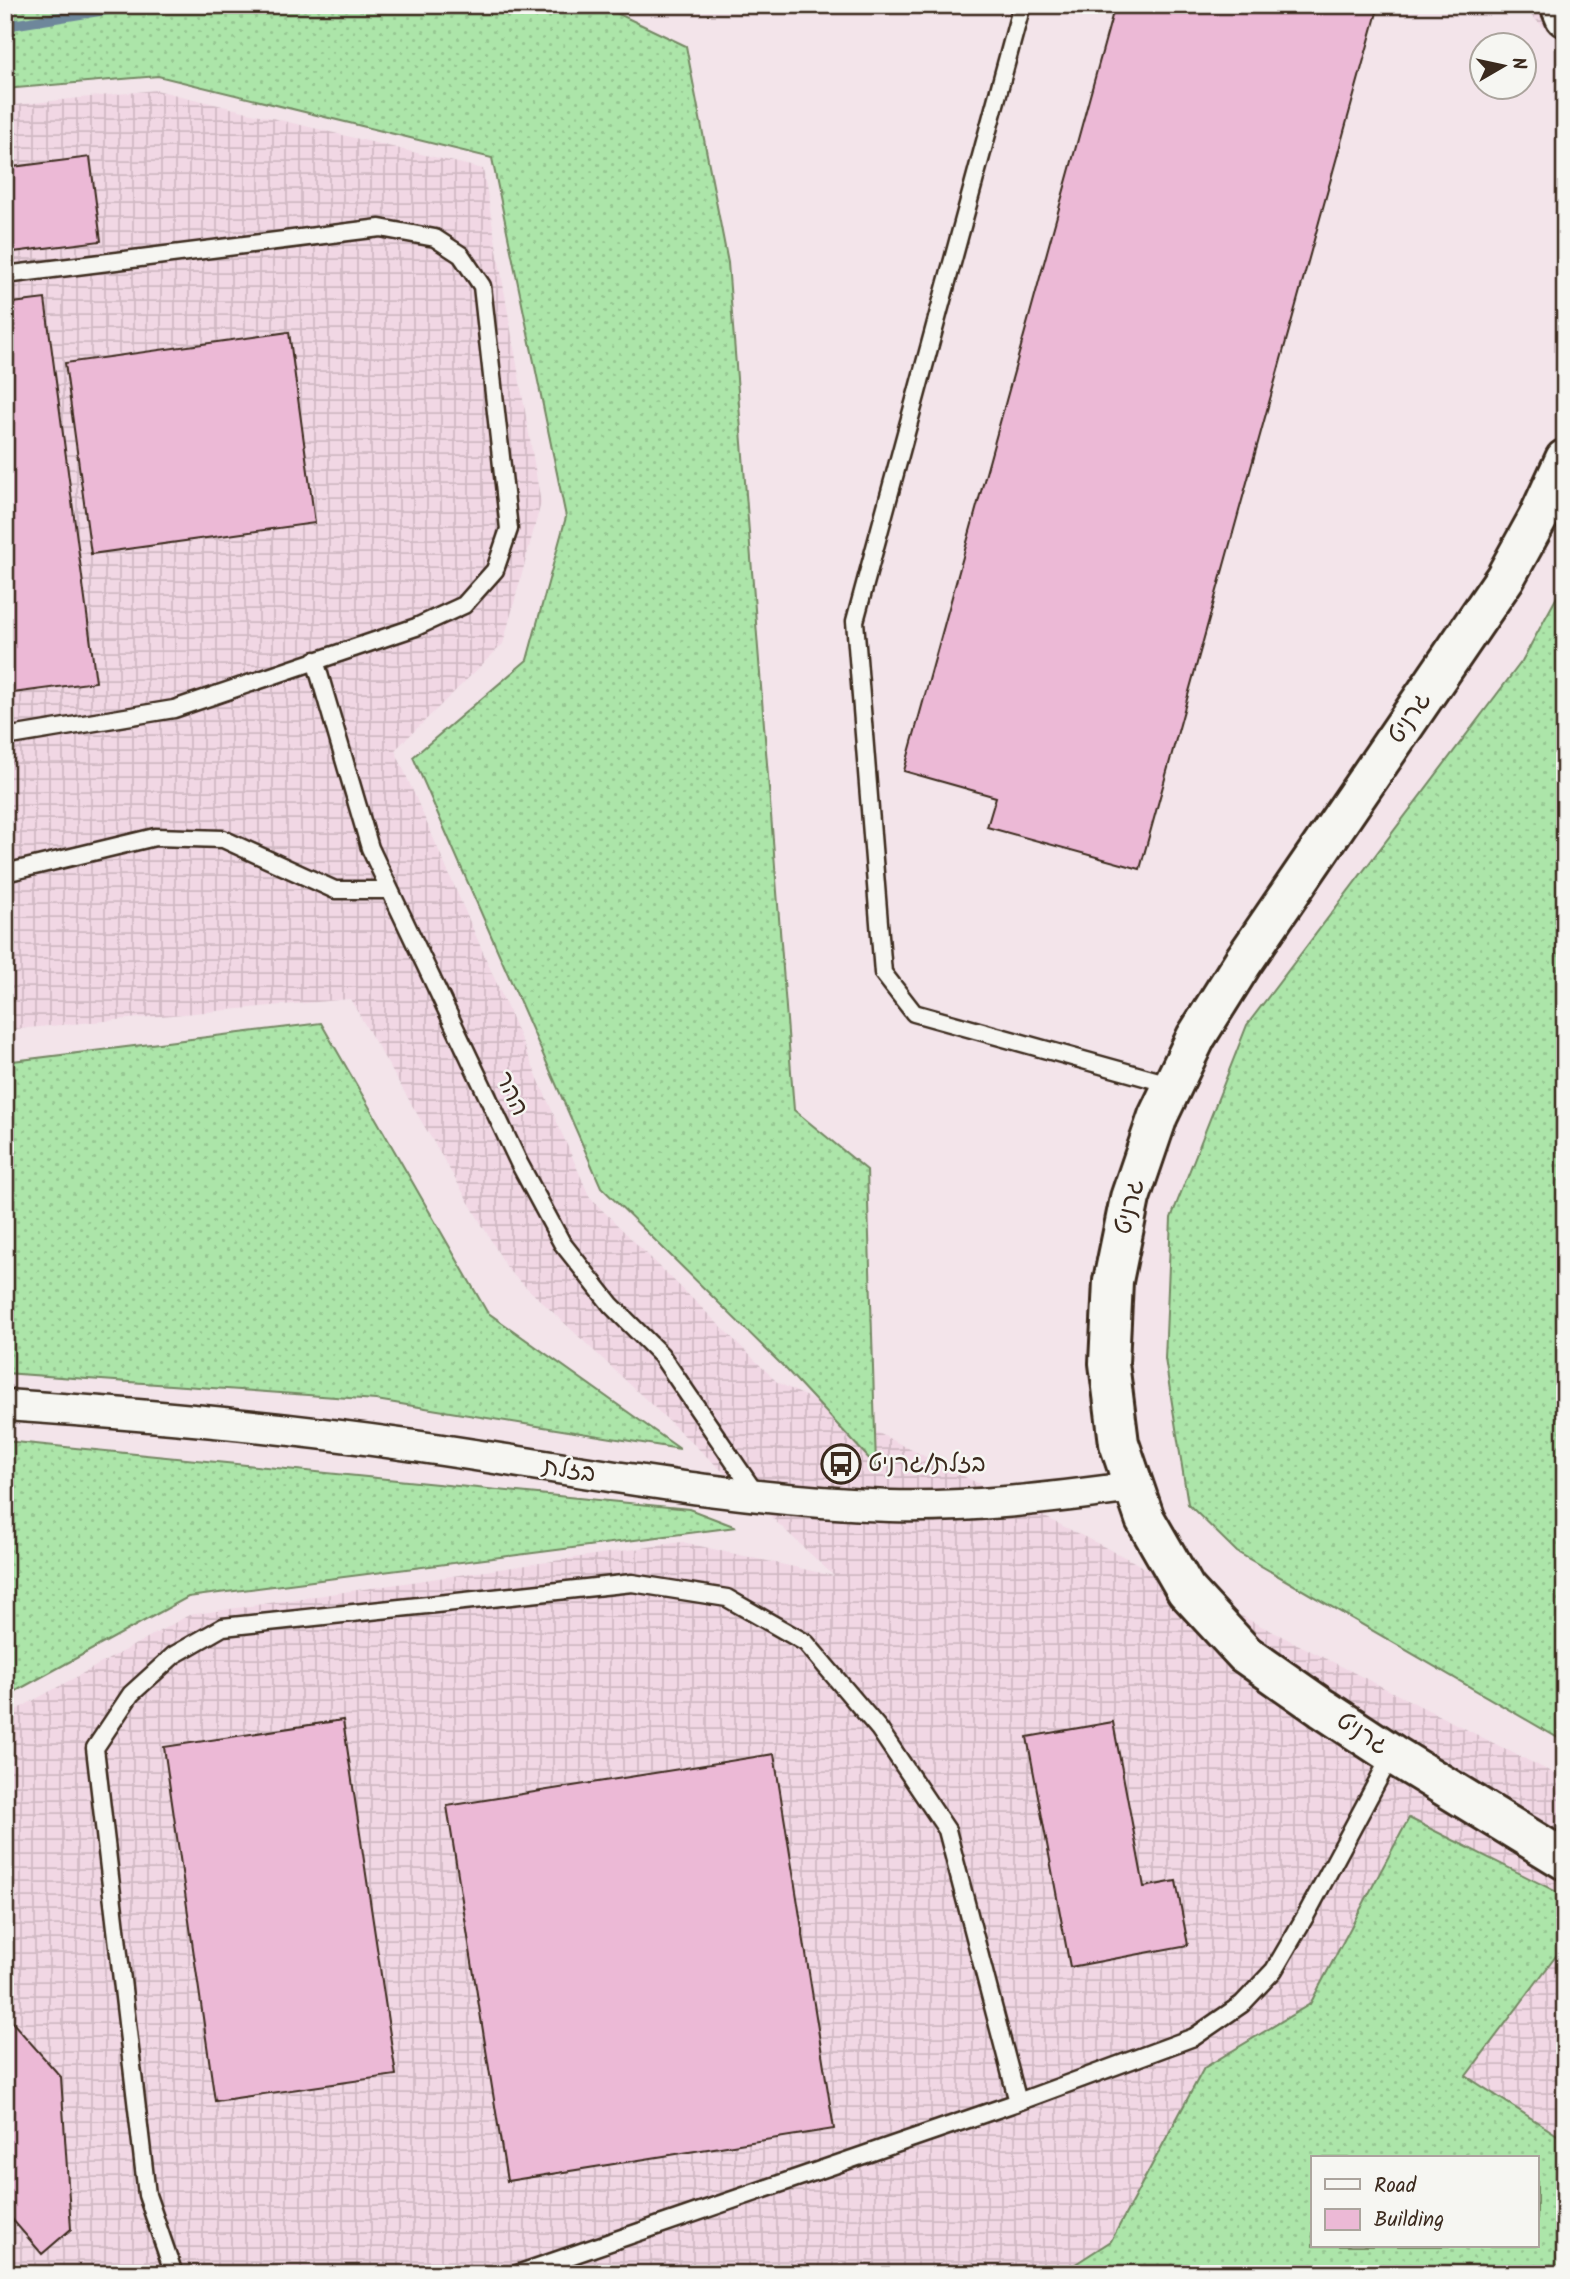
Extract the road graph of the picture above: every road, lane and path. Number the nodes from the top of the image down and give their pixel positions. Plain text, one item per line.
1 (1022, 5) edge
2 (1560, 5) edge
3 (1565, 17) edge
4 (5, 275) edge
5 (1565, 460) edge
6 (315, 660) junction
7 (5, 737) edge
8 (5, 873) edge
9 (389, 890) junction
10 (1173, 1085) junction
11 (5, 1405) edge
12 (1134, 1487) junction
13 (758, 1497) junction
14 (1392, 1754) junction
15 (1565, 1860) edge
16 (1018, 2102) junction
17 (174, 2274) edge
18 (517, 2274) edge

1 - 10 lane
2 - 3 street
4 - 6 lane
5 - 10 street, גרניט
6 - 7 lane
6 - 9 lane, ההר
8 - 9 lane
9 - 13 lane, ההר
10 - 12 street, גרניט
11 - 13 street, בזלת
12 - 13 street, בזלת
12 - 14 street, גרניט
14 - 15 street, גרניט
14 - 16 lane
16 - 17 lane
16 - 18 lane

